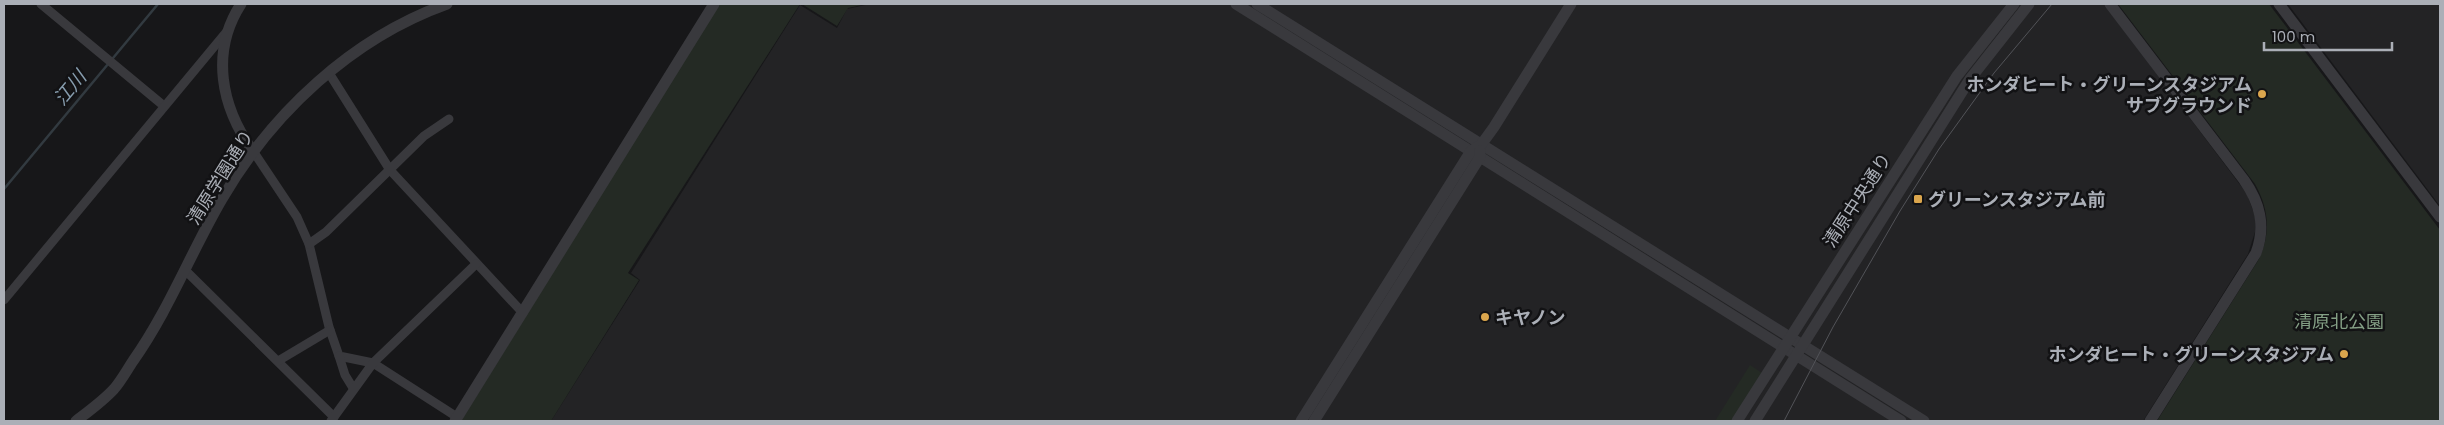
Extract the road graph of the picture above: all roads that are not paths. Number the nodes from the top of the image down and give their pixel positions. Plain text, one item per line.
1 (41, 4) edge
2 (241, 4) edge
3 (447, 4) edge
4 (714, 4) edge
5 (1236, 4) edge
6 (1257, 4) edge
7 (1570, 4) edge
8 (2014, 4) edge
9 (2029, 4) edge
10 (2110, 4) edge
11 (2278, 4) edge
12 (228, 30) junction
13 (330, 73) junction
14 (164, 106) junction
15 (449, 119) dead end
16 (253, 151) junction
17 (1477, 151) junction
18 (390, 170) junction
19 (2440, 217) edge
20 (309, 244) junction
21 (476, 264) junction
22 (186, 270) junction
23 (4, 300) edge
24 (523, 313) junction
25 (330, 330) junction
26 (1790, 337) junction
27 (1802, 345) junction
28 (1783, 348) junction
29 (339, 356) junction
30 (1796, 356) junction
31 (278, 361) junction
32 (373, 363) junction
33 (353, 388) junction
34 (333, 419) edge
35 (456, 419) edge
36 (76, 421) edge
37 (1301, 421) edge
38 (1314, 421) edge
39 (1738, 421) edge
40 (1755, 421) edge
41 (1901, 421) edge
42 (1924, 421) edge
43 (2150, 421) edge

1 - 14 street
2 - 12 street
3 - 13 street, 清原学園通り
4 - 24 street
5 - 17 street
6 - 17 street
7 - 17 street
8 - 26 street, 清原中央通り
9 - 27 street, 清原中央通り
10 - 43 street
11 - 19 street
12 - 14 street
12 - 16 street
13 - 16 street, 清原学園通り
13 - 18 street
14 - 23 street
15 - 18 street
16 - 20 street
16 - 22 street, 清原学園通り
17 - 26 street
17 - 28 street
17 - 37 street
17 - 38 street
18 - 20 street
18 - 21 street
20 - 25 street
21 - 24 street
21 - 32 street
22 - 31 street
22 - 36 street, 清原学園通り
24 - 35 street
25 - 29 street
25 - 31 street
26 - 27 street
26 - 28 street, 清原中央通り
27 - 30 street, 清原中央通り
27 - 42 street
28 - 30 street
28 - 39 street, 清原中央通り
29 - 32 street
29 - 33 street
30 - 40 street, 清原中央通り
30 - 41 street
31 - 34 street
32 - 33 street
32 - 35 street
33 - 34 street

